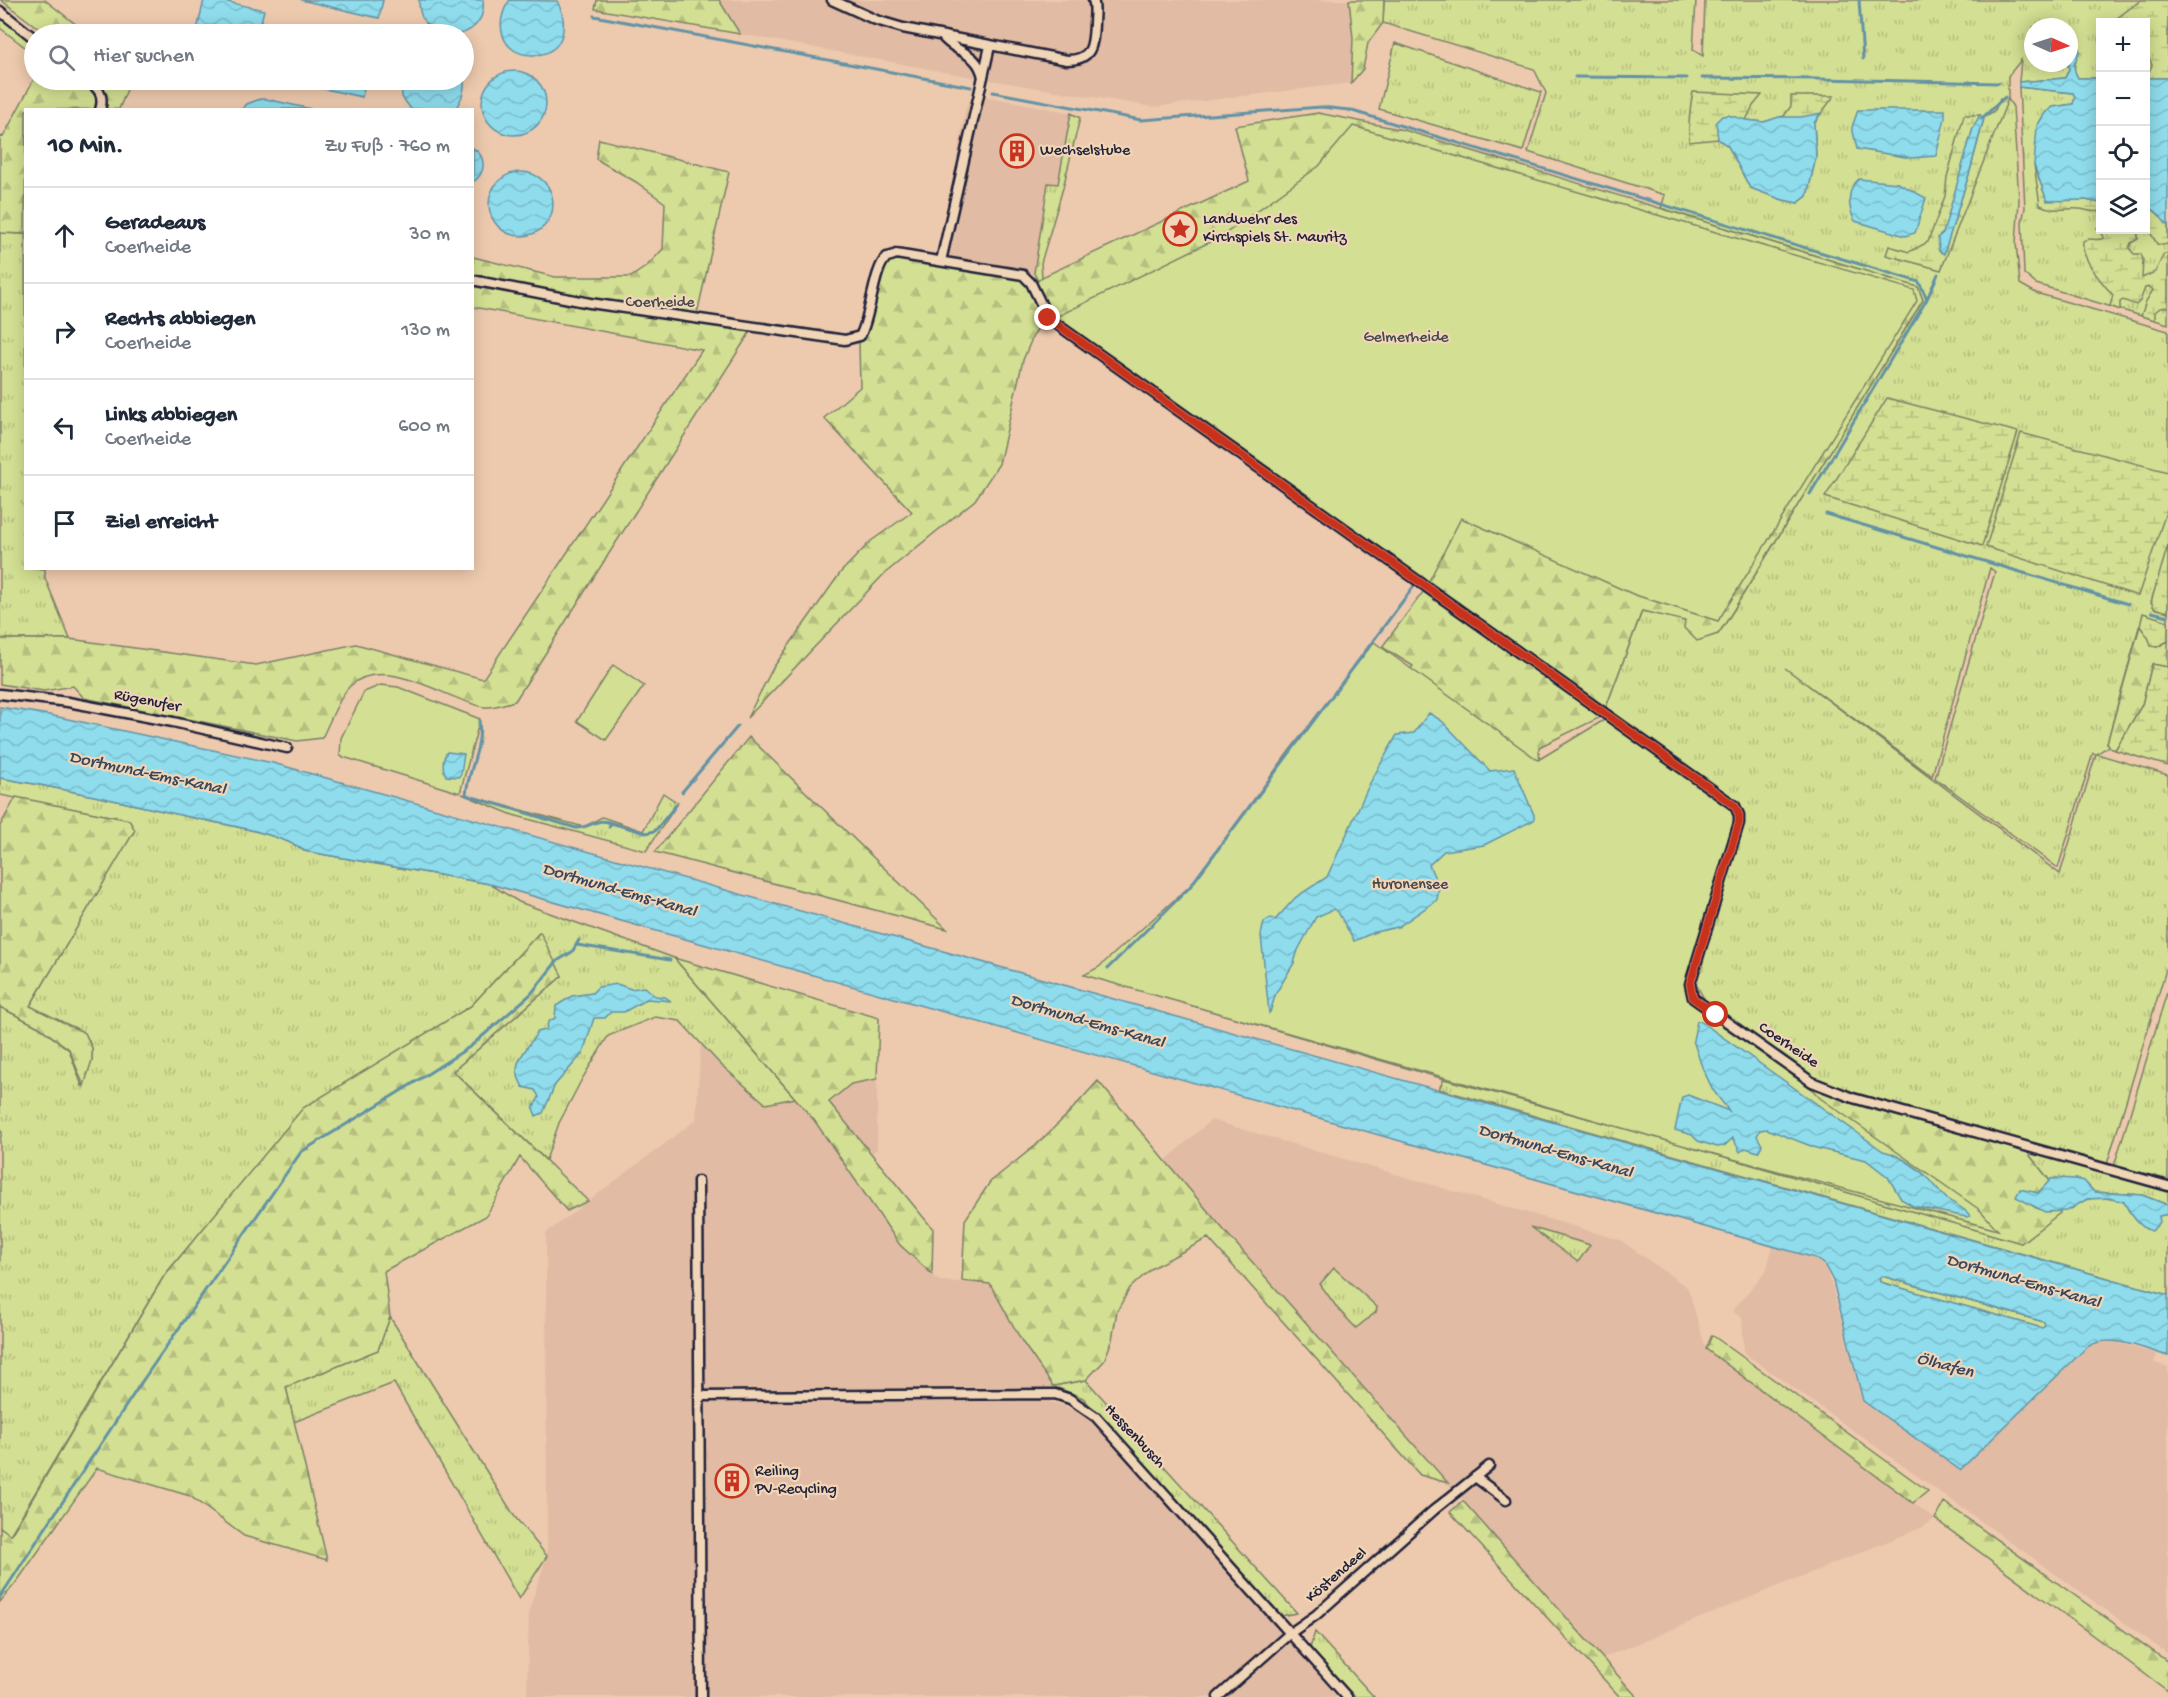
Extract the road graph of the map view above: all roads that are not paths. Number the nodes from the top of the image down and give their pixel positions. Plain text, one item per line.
1 (832, 0) edge
2 (1095, 1) edge
3 (0, 11) edge
4 (24, 30) edge
5 (942, 36) junction
6 (990, 46) junction
7 (983, 77) junction
8 (99, 90) edge
9 (101, 108) edge
10 (941, 261) junction
11 (474, 280) edge
12 (0, 694) edge
13 (287, 748) dead end
14 (698, 1181) dead end
15 (2168, 1186) edge
16 (699, 1396) junction
17 (1489, 1466) dead end
18 (1475, 1477) junction
19 (1506, 1500) dead end
20 (1289, 1634) junction
21 (701, 1697) edge
22 (1218, 1697) edge
23 (1347, 1697) edge

1 - 5 street
2 - 6 street
3 - 4 street
5 - 6 street
5 - 7 street
6 - 7 street
7 - 10 street
8 - 9 street
10 - 11 street, Coerheide
10 - 15 street, Coerheide
12 - 13 street, Rügenufer
14 - 16 street
16 - 20 street, Hessenbusch
16 - 21 street
17 - 18 street, Köstendeel
18 - 19 street
18 - 20 street, Köstendeel
20 - 22 street, Köstendeel
20 - 23 street, Hessenbusch

